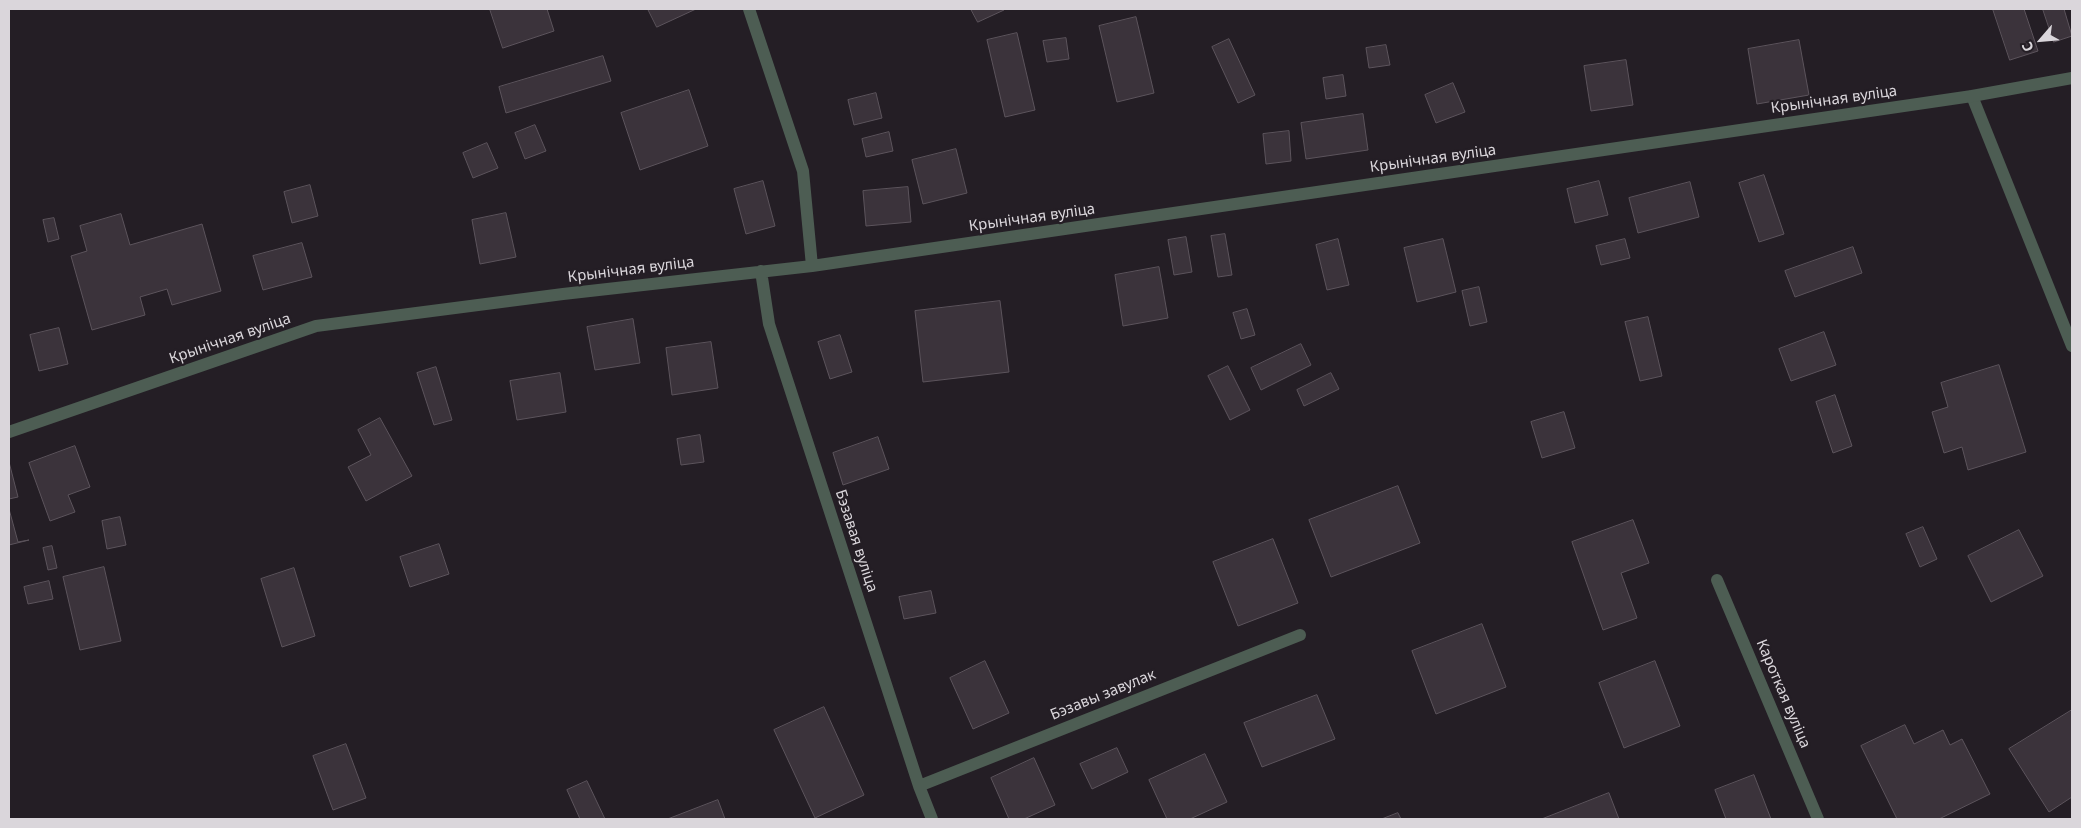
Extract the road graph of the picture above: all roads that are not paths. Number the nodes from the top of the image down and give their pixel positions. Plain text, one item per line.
1 (749, 9) edge
2 (2072, 78) edge
3 (1972, 96) junction
4 (812, 266) junction
5 (761, 271) junction
6 (2072, 346) edge
7 (9, 432) edge
8 (1717, 580) dead end
9 (1300, 635) dead end
10 (919, 786) junction
11 (932, 819) edge
12 (1818, 819) edge

1 - 4 street
2 - 3 street, Крынічная вуліца
3 - 4 street, Крынічная вуліца
3 - 6 street
4 - 5 street, Крынічная вуліца
5 - 7 street, Крынічная вуліца
5 - 10 street, Бэзавая вуліца
8 - 12 street, Кароткая вуліца
9 - 10 street, Бэзавы завулак
10 - 11 street, Бэзавая вуліца

